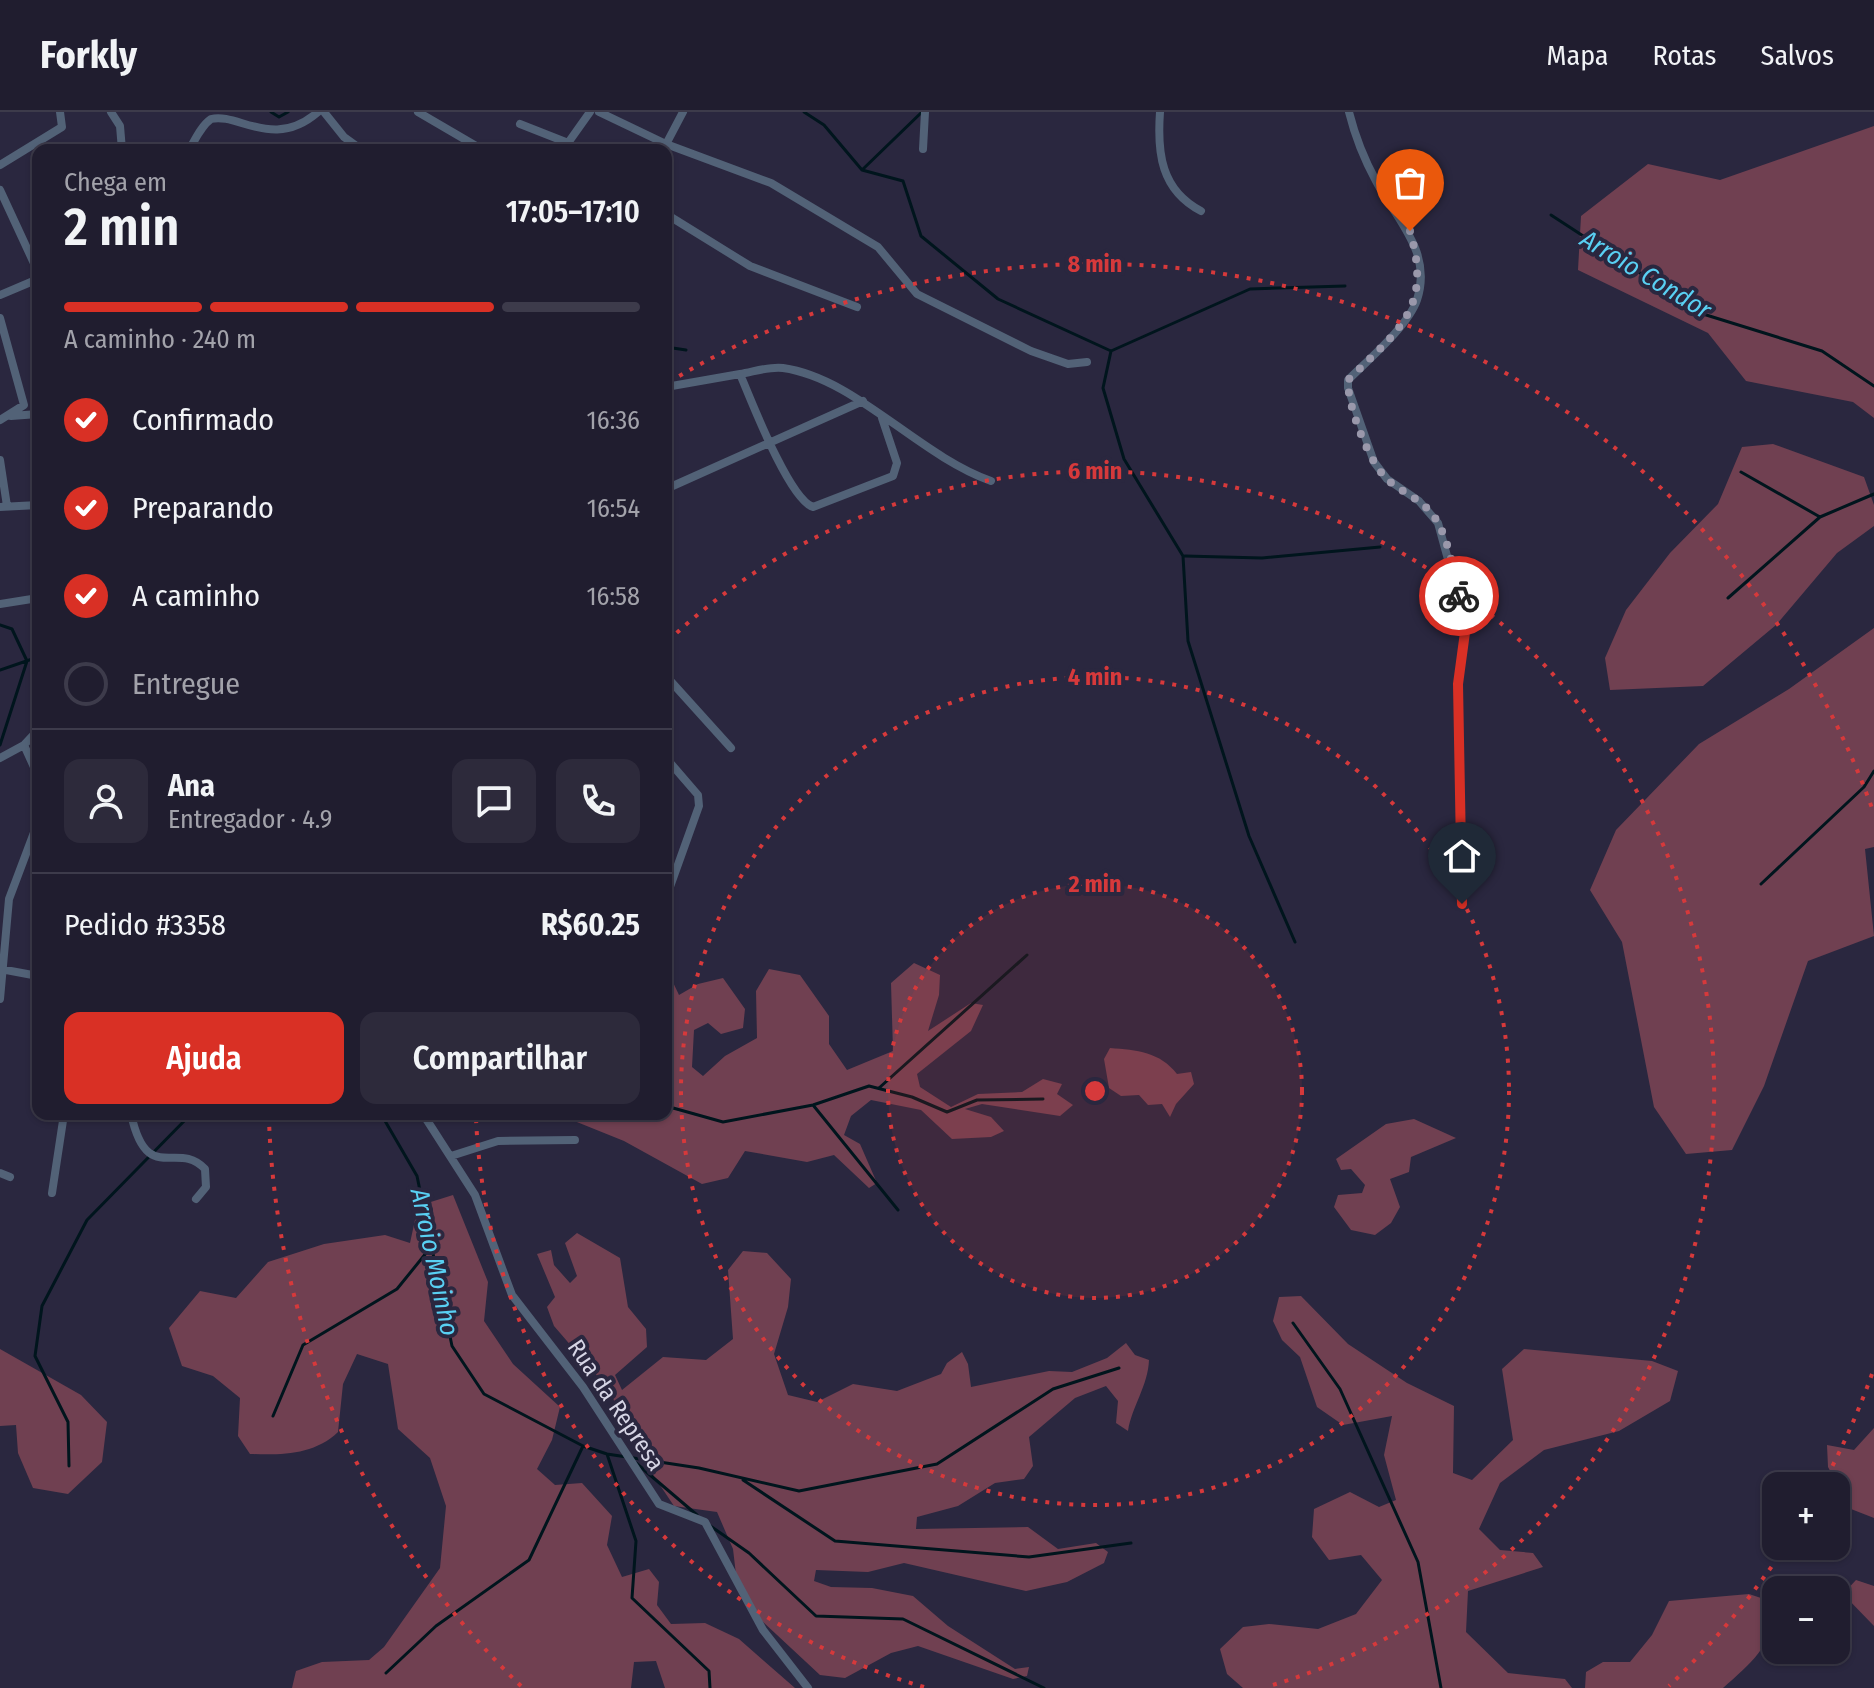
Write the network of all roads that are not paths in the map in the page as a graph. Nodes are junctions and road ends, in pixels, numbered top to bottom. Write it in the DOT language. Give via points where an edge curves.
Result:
graph roads {
  1 [pos="60,112"];
  2 [pos="111,112"];
  3 [pos="318,112"];
  4 [pos="324,112"];
  5 [pos="590,112"];
  6 [pos="599,112"];
  7 [pos="683,112"];
  8 [pos="925,112"];
  9 [pos="1160,112"];
  10 [pos="1349,112"];
  11 [pos="425,114"];
  12 [pos="520,124"];
  13 [pos="34,144"];
  14 [pos="122,144"];
  15 [pos="193,144"];
  16 [pos="354,144"];
  17 [pos="473,144"];
  18 [pos="560,144"];
  19 [pos="566,144"];
  20 [pos="658,144"];
  21 [pos="666,144"];
  22 [pos="32,145"];
  23 [pos="923,149"];
  24 [pos="672,150"];
  25 [pos="0,165"];
  26 [pos="0,190"];
  27 [pos="1201,211"];
  28 [pos="672,218"];
  29 [pos="32,259"];
  30 [pos="32,282"];
  31 [pos="0,295"];
  32 [pos="857,307"];
  33 [pos="0,318"];
  34 [pos="1087,362"];
  35 [pos="740,374"];
  36 [pos="672,386"];
  37 [pos="863,401"];
  38 [pos="32,415"];
  39 [pos="3,417"];
  40 [pos="882,418"];
  41 [pos="769,442"];
  42 [pos="0,460"];
  43 [pos="991,481"];
  44 [pos="672,486"];
  45 [pos="32,505"];
  46 [pos="3,507"];
  47 [pos="32,599"];
  48 [pos="0,604"];
  49 [pos="672,683"];
  50 [pos="32,736"];
  51 [pos="24,745"];
  52 [pos="731,748"];
  53 [pos="0,758"];
  54 [pos="32,763"];
  55 [pos="672,765"];
  56 [pos="32,838"];
  57 [pos="672,881"];
  58 [pos="1462,904"];
  59 [pos="1,969"];
  60 [pos="32,975"];
  61 [pos="0,999"];
  62 [pos="63,1120"];
  63 [pos="133,1120"];
  64 [pos="427,1120"];
  65 [pos="575,1140"];
  66 [pos="451,1156"];
  67 [pos="0,1173"];
  68 [pos="10,1177"];
  69 [pos="52,1193"];
  70 [pos="196,1199"];
  71 [pos="808,1688"];
  1 -- 13 [label="street" via="62,127"];
  2 -- 14 [label="street" via="120,126"];
  3 -- 15 [label="street" via="287,129 221,114 210,119"];
  4 -- 16 [label="street"];
  5 -- 19 [label="street"];
  6 -- 20 [label="street"];
  7 -- 21 [label="street"];
  8 -- 23 [label="street"];
  9 -- 27 [label="street" via="1159,156 1165,172 1184,202"];
  10 -- 58 [label="street" via="1377,183 1410,231 1419,277 1416,301 1384,345 1348,380 1349,400 1374,462 1438,523 1466,625 1458,684"];
  11 -- 17 [label="street"];
  12 -- 18 [label="street"];
  22 -- 25 [label="street"];
  24 -- 34 [label="street" via="771,183 878,247 917,294 1031,351 1068,364"];
  26 -- 29 [label="street"];
  28 -- 32 [label="street" via="750,266"];
  30 -- 31 [label="street"];
  33 -- 39 [label="street" via="24,405"];
  35 -- 36 [label="street"];
  35 -- 37 [label="street" via="779,367"];
  35 -- 41 [label="street"];
  37 -- 40 [label="street"];
  37 -- 41 [label="street"];
  38 -- 39 [label="street"];
  40 -- 41 [label="street" via="897,463 893,476 813,507 793,487"];
  40 -- 43 [label="street" via="953,466"];
  41 -- 44 [label="street"];
  42 -- 46 [label="street"];
  45 -- 46 [label="street"];
  47 -- 48 [label="street"];
  49 -- 52 [label="street"];
  50 -- 51 [label="street"];
  51 -- 53 [label="street"];
  51 -- 54 [label="street"];
  55 -- 57 [label="street" via="698,795 699,806"];
  56 -- 59 [label="street" via="9,899"];
  59 -- 60 [label="street"];
  59 -- 61 [label="street"];
  62 -- 69 [label="street"];
  63 -- 70 [label="street" via="149,1155 193,1161 205,1169 206,1187"];
  64 -- 66 [label="street, Rua da Represa"];
  65 -- 66 [label="street" via="498,1141"];
  66 -- 71 [label="street, Rua da Represa" via="475,1195 512,1295 583,1387 659,1504 705,1522 763,1630"];
  67 -- 68 [label="street"];
}
